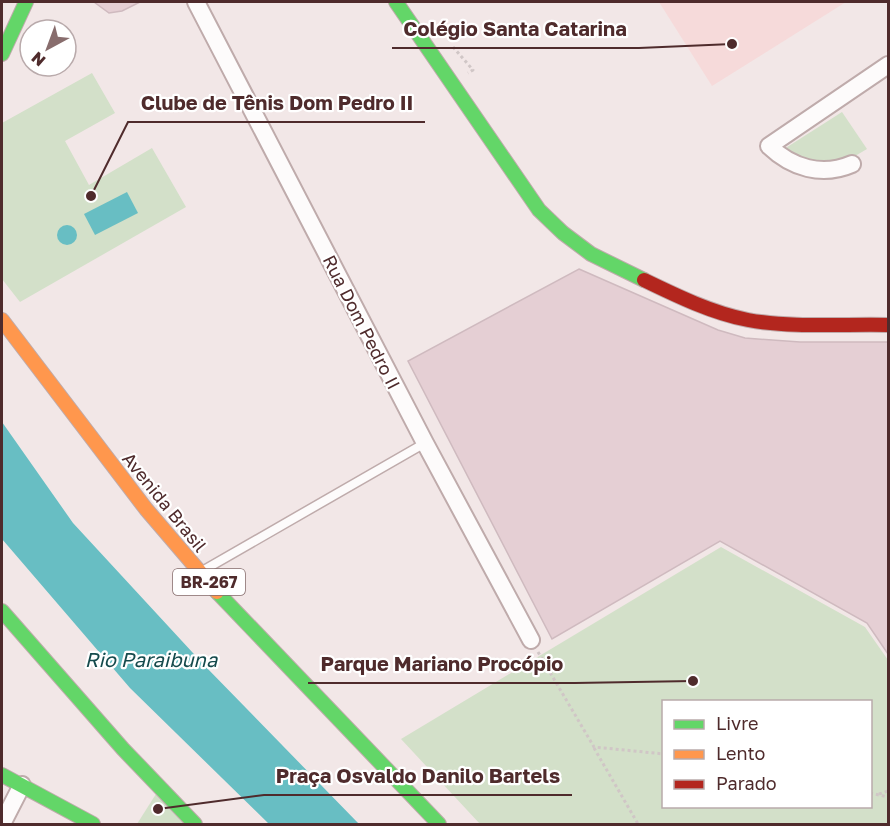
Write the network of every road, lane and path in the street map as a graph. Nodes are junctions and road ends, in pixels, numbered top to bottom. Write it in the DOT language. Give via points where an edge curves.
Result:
graph roads {
  1 [pos="27,2"];
  2 [pos="196,2"];
  3 [pos="396,2"];
  4 [pos="2,54"];
  5 [pos="888,65"];
  6 [pos="852,164"];
  7 [pos="2,320"];
  8 [pos="888,325"];
  9 [pos="425,443"];
  10 [pos="200,573"];
  11 [pos="2,611"];
  12 [pos="531,640"];
  13 [pos="594,747"];
  14 [pos="662,754"];
  15 [pos="2,775"];
  16 [pos="22,786"];
  17 [pos="888,791"];
  18 [pos="872,793"];
  19 [pos="878,794"];
  20 [pos="888,796"];
  21 [pos="2,824"];
  22 [pos="93,825"];
  23 [pos="195,825"];
  24 [pos="439,825"];
  25 [pos="638,825"];
  1 -- 4 [label="main road"];
  2 -- 9 [label="street, Rua Dom Pedro II"];
  3 -- 8 [label="main road" via="539,210 591,254 717,312 750,320"];
  5 -- 6 [label="street" via="769,146 807,169 839,170"];
  7 -- 10 [label="main road, Avenida Brasil / BR-267" via="146,509"];
  9 -- 10 [label="lane"];
  9 -- 12 [label="street, Rua Dom Pedro II"];
  10 -- 24 [label="main road, Avenida Brasil / BR-267"];
  11 -- 23 [label="main road"];
  12 -- 13 [label="path"];
  13 -- 14 [label="path"];
  13 -- 25 [label="path"];
  15 -- 16 [label="main road"];
  16 -- 21 [label="street"];
  16 -- 22 [label="main road"];
  17 -- 19 [label="path"];
  18 -- 19 [label="path"];
  19 -- 20 [label="path"];
}
